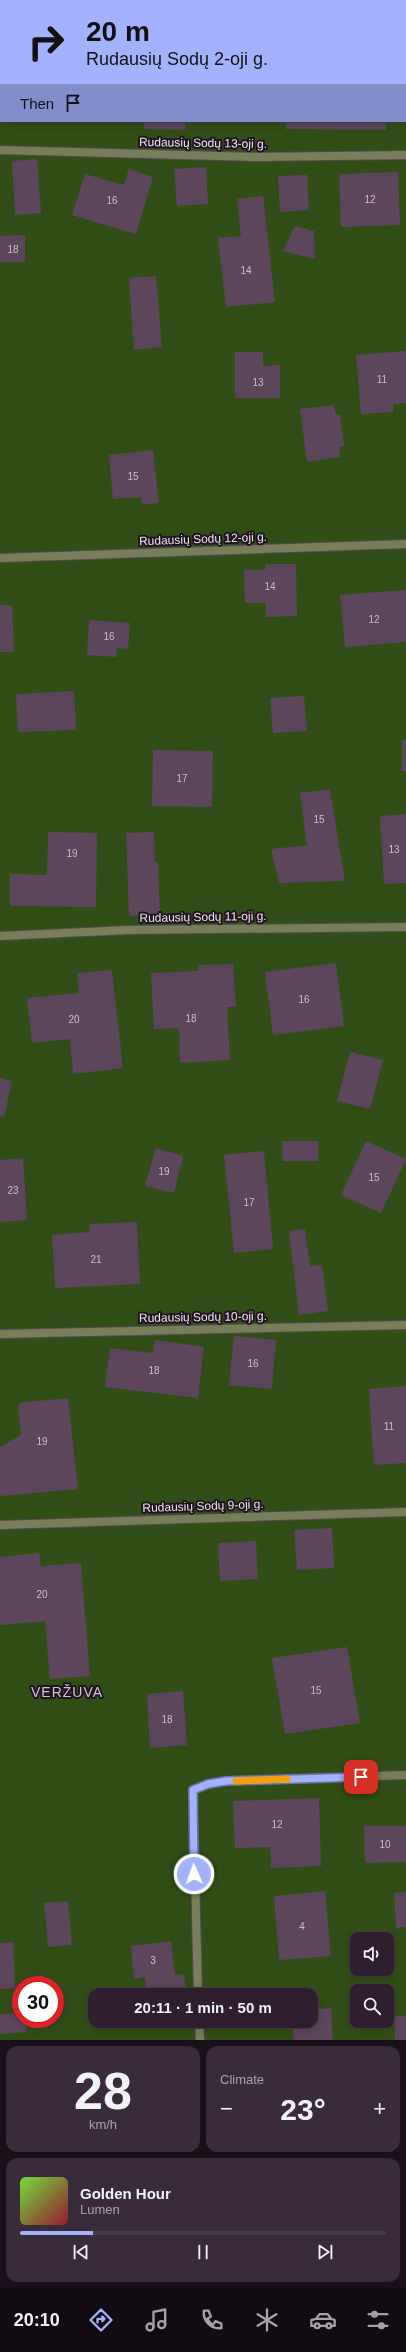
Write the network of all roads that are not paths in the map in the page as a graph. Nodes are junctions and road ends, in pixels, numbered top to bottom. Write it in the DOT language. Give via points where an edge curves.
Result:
graph roads {
  1 [pos="0,150"];
  2 [pos="406,155"];
  3 [pos="406,544"];
  4 [pos="0,558"];
  5 [pos="406,927"];
  6 [pos="0,936"];
  7 [pos="406,1325"];
  8 [pos="0,1334"];
  9 [pos="406,1512"];
  10 [pos="0,1525"];
  11 [pos="406,1775"];
  12 [pos="198,1988"];
  13 [pos="199,2028"];
  14 [pos="200,2040"];
  1 -- 2 [label="street, Rudausių Sodų 13-oji g." via="259,157"];
  3 -- 4 [label="street, Rudausių Sodų 12-oji g."];
  5 -- 6 [label="street, Rudausių Sodų 11-oji g." via="128,930"];
  7 -- 8 [label="street, Rudausių Sodų 10-oji g."];
  9 -- 10 [label="street, Rudausių Sodų 9-oji g."];
  11 -- 12 [label="street" via="226,1781 193,1790"];
  13 -- 14 [label="street"];
}
